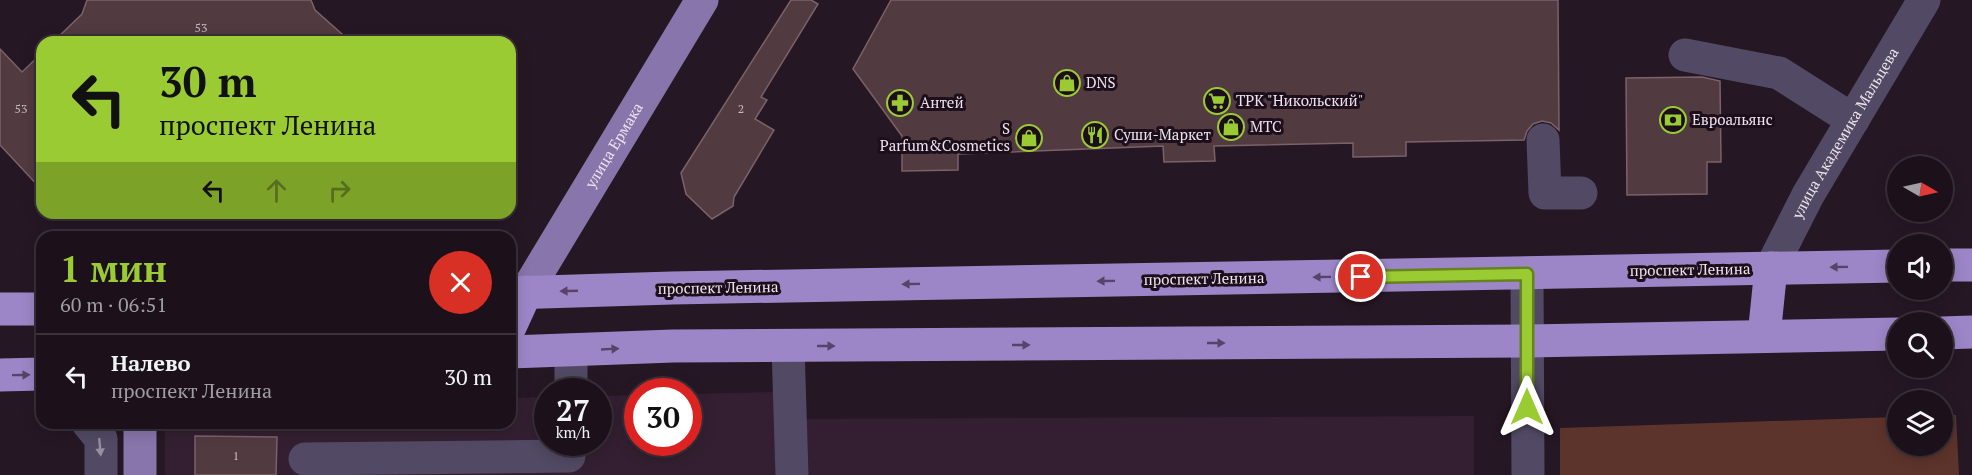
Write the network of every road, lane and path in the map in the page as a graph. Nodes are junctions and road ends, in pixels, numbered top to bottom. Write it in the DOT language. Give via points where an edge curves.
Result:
graph roads {
  1 [pos="702,0"];
  2 [pos="1924,0"];
  3 [pos="1685,55"];
  4 [pos="1853,120"];
  5 [pos="1544,140"];
  6 [pos="1581,193"];
  7 [pos="1953,265"];
  8 [pos="1972,265"];
  9 [pos="1887,266"];
  10 [pos="1771,268"];
  11 [pos="1527,274"];
  12 [pos="518,293"];
  13 [pos="0,309"];
  14 [pos="36,309"];
  15 [pos="1972,332"];
  16 [pos="1887,333"];
  17 [pos="1953,333"];
  18 [pos="1764,336"];
  19 [pos="1528,341"];
  20 [pos="788,346"];
  21 [pos="571,350"];
  22 [pos="516,352"];
  23 [pos="36,374"];
  24 [pos="0,375"];
  25 [pos="571,378"];
  26 [pos="92,429"];
  27 [pos="141,429"];
  28 [pos="569,458"];
  29 [pos="305,459"];
  30 [pos="101,475"];
  31 [pos="140,475"];
  32 [pos="792,475"];
  33 [pos="1528,475"];
  1 -- 12 [label="main road, улица Ермака"];
  2 -- 4 [label="street, улица Академика Мальцева"];
  3 -- 4 [label="street" via="1779,74"];
  4 -- 10 [label="street, улица Академика Мальцева" via="1808,195"];
  5 -- 6 [label="street" via="1545,193"];
  7 -- 8 [label="highway"];
  9 -- 10 [label="highway, проспект Ленина, one-way"];
  10 -- 11 [label="highway, проспект Ленина"];
  10 -- 18 [label="highway"];
  11 -- 12 [label="highway, проспект Ленина, one-way"];
  11 -- 19 [label="street"];
  13 -- 14 [label="highway"];
  15 -- 17 [label="highway"];
  16 -- 18 [label="highway"];
  18 -- 19 [label="highway"];
  20 -- 19 [label="highway, one-way"];
  19 -- 33 [label="street"];
  21 -- 20 [label="highway, one-way"];
  20 -- 32 [label="street"];
  21 -- 22 [label="highway"];
  21 -- 25 [label="street"];
  24 -- 23 [label="highway, one-way"];
  26 -- 30 [label="street, one-way" via="100,439"];
  27 -- 31 [label="main road"];
  28 -- 29 [label="street"];
}
